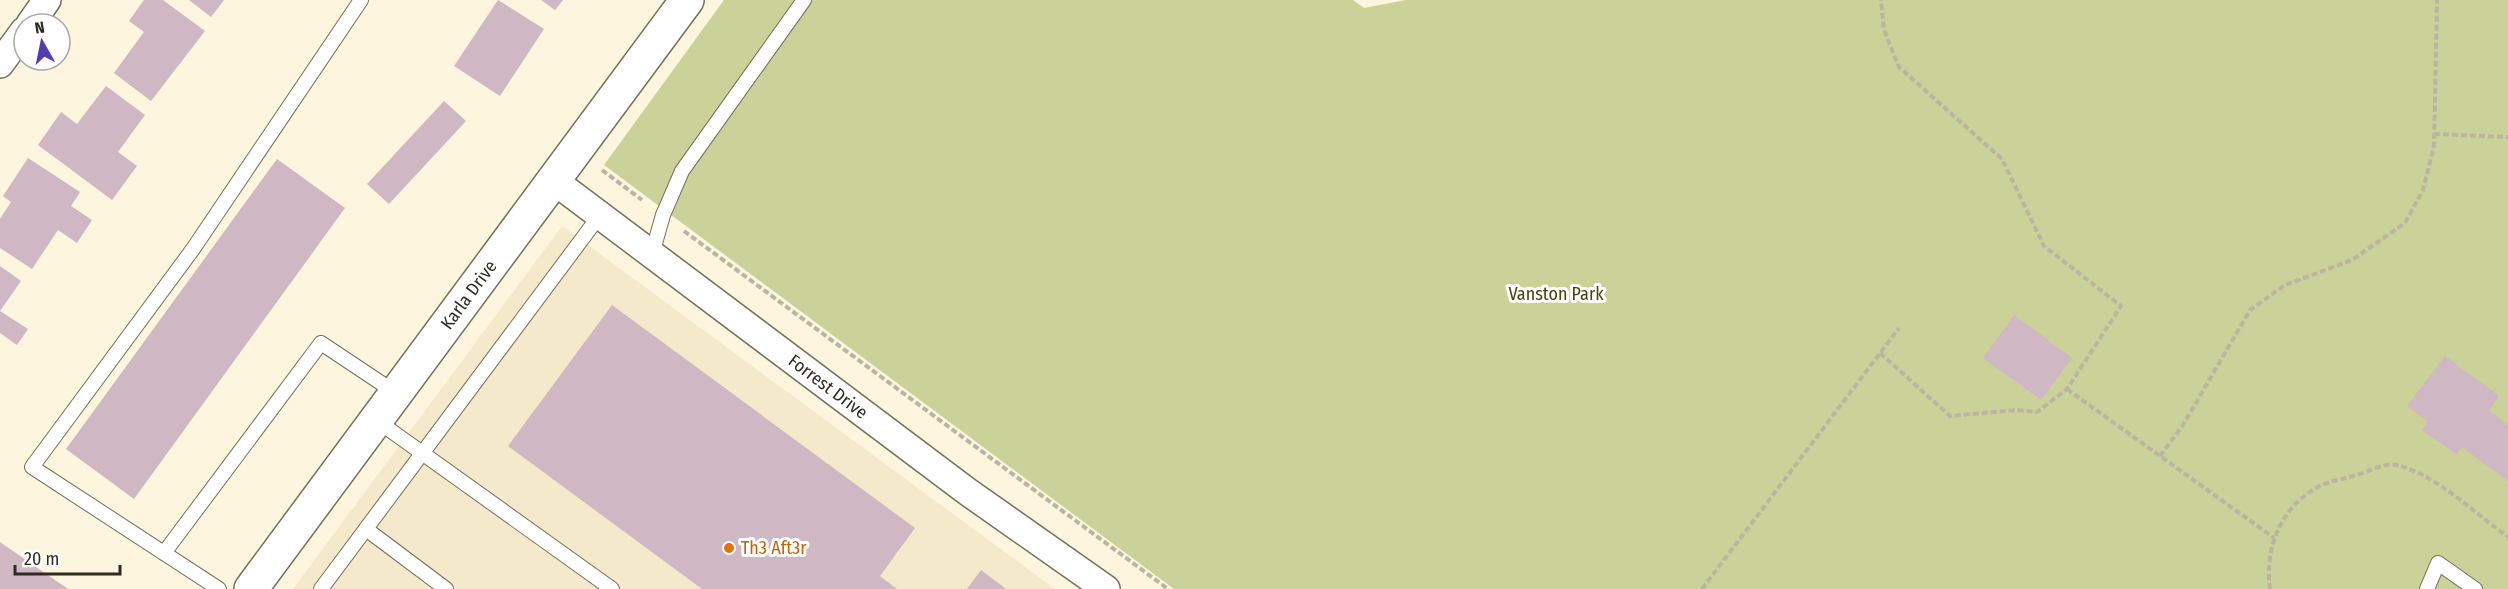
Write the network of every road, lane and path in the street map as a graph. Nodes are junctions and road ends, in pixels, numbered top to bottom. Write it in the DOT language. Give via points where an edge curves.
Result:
graph roads {
  1 [pos="360,0"];
  2 [pos="687,0"];
  3 [pos="804,0"];
  4 [pos="1881,0"];
  5 [pos="2436,0"];
  6 [pos="12,48"];
  7 [pos="0,64"];
  8 [pos="2434,134"];
  9 [pos="2508,137"];
  10 [pos="601,161"];
  11 [pos="553,180"];
  12 [pos="600,215"];
  13 [pos="663,215"];
  14 [pos="652,254"];
  15 [pos="1899,328"];
  16 [pos="1881,353"];
  17 [pos="2067,389"];
  18 [pos="396,393"];
  19 [pos="376,420"];
  20 [pos="423,452"];
  21 [pos="2160,456"];
  22 [pos="366,529"];
  23 [pos="2508,537"];
  24 [pos="2274,538"];
  25 [pos="164,553"];
  26 [pos="219,589"];
  27 [pos="251,589"];
  28 [pos="321,589"];
  29 [pos="446,589"];
  30 [pos="612,589"];
  31 [pos="1106,589"];
  32 [pos="1168,589"];
  33 [pos="1702,589"];
  34 [pos="2270,589"];
  35 [pos="2427,589"];
  36 [pos="2475,589"];
  1 -- 25 [label="lane" via="193,249 32,467"];
  2 -- 11 [label="street, Karla Drive"];
  3 -- 13 [label="lane" via="682,171"];
  4 -- 17 [label="path" via="1884,30 1899,67 2002,159 2044,246 2121,306"];
  5 -- 8 [label="path"];
  6 -- 7 [label="street"];
  8 -- 9 [label="path"];
  8 -- 21 [label="path" via="2423,190 2405,223 2352,260 2285,285 2250,310 2183,425"];
  10 -- 13 [label="path" via="602,170"];
  11 -- 12 [label="street, Forrest Drive"];
  11 -- 18 [label="street, Karla Drive"];
  12 -- 14 [label="street, Forrest Drive"];
  12 -- 20 [label="lane"];
  13 -- 14 [label="lane"];
  13 -- 32 [label="path"];
  14 -- 31 [label="street, Forrest Drive" via="968,492"];
  15 -- 16 [label="path"];
  16 -- 17 [label="path" via="1950,416 2037,412"];
  16 -- 33 [label="path"];
  17 -- 21 [label="path"];
  18 -- 19 [label="street, Karla Drive"];
  18 -- 25 [label="lane" via="321,343"];
  19 -- 20 [label="lane"];
  19 -- 27 [label="street, Karla Drive"];
  20 -- 22 [label="lane"];
  20 -- 30 [label="lane"];
  21 -- 24 [label="path"];
  22 -- 28 [label="lane"];
  22 -- 29 [label="lane"];
  23 -- 24 [label="path" via="2431,479 2399,465 2384,465 2320,486 2292,507"];
  24 -- 34 [label="path"];
  25 -- 26 [label="lane"];
  35 -- 36 [label="lane" via="2438,563"];
}
